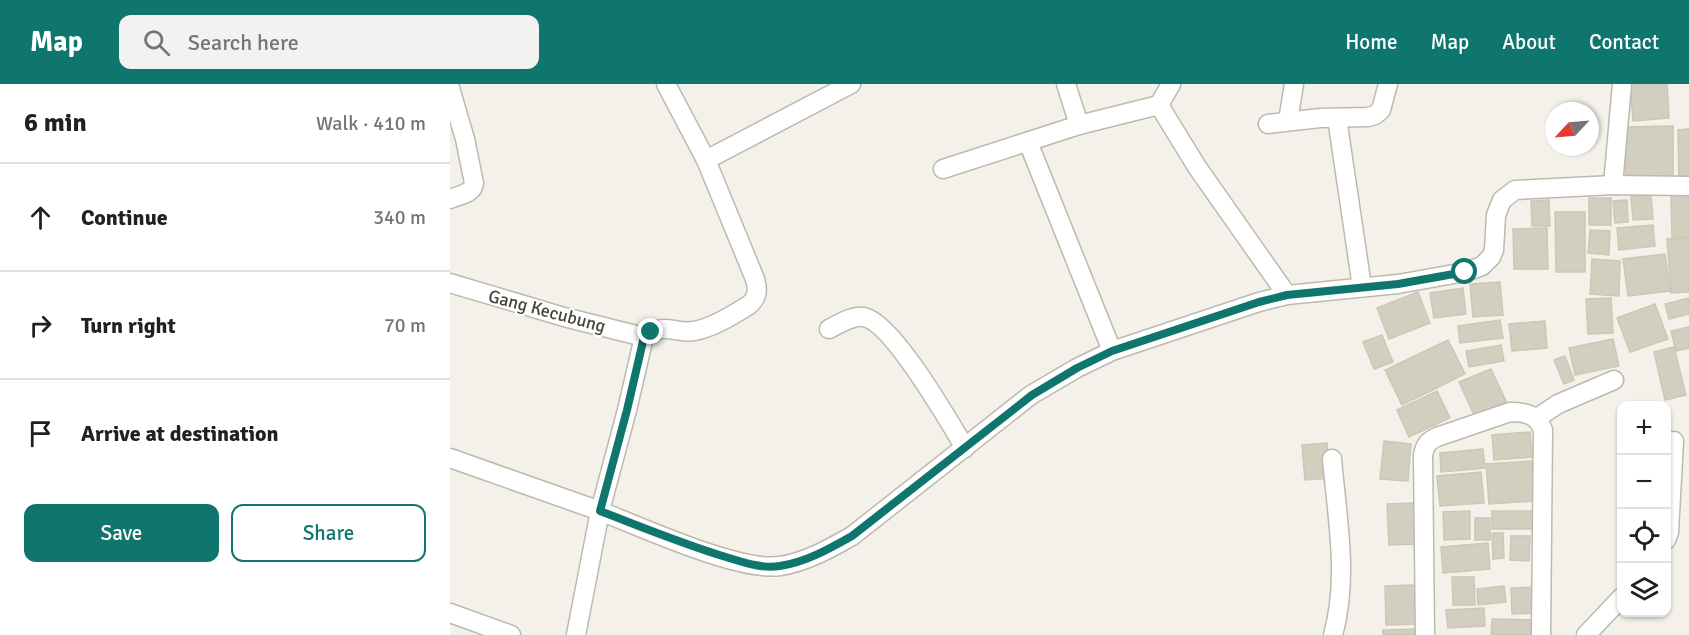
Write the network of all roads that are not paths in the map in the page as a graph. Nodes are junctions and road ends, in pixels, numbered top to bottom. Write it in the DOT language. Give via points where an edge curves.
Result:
graph roads {
  1 [pos="666,84"];
  2 [pos="851,84"];
  3 [pos="1066,84"];
  4 [pos="1171,84"];
  5 [pos="1294,84"];
  6 [pos="1388,84"];
  7 [pos="1622,84"];
  8 [pos="450,88"];
  9 [pos="1159,105"];
  10 [pos="1337,118"];
  11 [pos="1288,121"];
  12 [pos="1268,124"];
  13 [pos="1078,125"];
  14 [pos="1028,142"];
  15 [pos="706,160"];
  16 [pos="943,169"];
  17 [pos="1613,185"];
  18 [pos="1689,186"];
  19 [pos="450,199"];
  20 [pos="450,283"];
  21 [pos="1362,287"];
  22 [pos="1287,295"];
  23 [pos="829,329"];
  24 [pos="644,337"];
  25 [pos="1112,351"];
  26 [pos="1614,380"];
  27 [pos="1537,418"];
  28 [pos="1674,441"];
  29 [pos="965,448"];
  30 [pos="450,458"];
  31 [pos="1332,459"];
  32 [pos="1670,509"];
  33 [pos="600,511"];
  34 [pos="1617,602"];
  35 [pos="450,613"];
  36 [pos="512,635"];
  37 [pos="576,635"];
  38 [pos="1333,635"];
  39 [pos="1425,635"];
  40 [pos="1541,635"];
  41 [pos="1586,635"];
  1 -- 15 [label="street"];
  2 -- 15 [label="street"];
  3 -- 13 [label="street"];
  4 -- 9 [label="street"];
  5 -- 11 [label="street"];
  6 -- 10 [label="street" via="1376,115"];
  7 -- 17 [label="street"];
  8 -- 19 [label="street" via="474,183 470,191"];
  9 -- 13 [label="street"];
  9 -- 22 [label="street" via="1197,167"];
  10 -- 11 [label="street"];
  10 -- 21 [label="street"];
  11 -- 12 [label="street"];
  13 -- 14 [label="street"];
  14 -- 16 [label="street"];
  14 -- 25 [label="street"];
  15 -- 24 [label="street" via="755,279 757,296 741,310 699,329 667,328"];
  17 -- 18 [label="street"];
  17 -- 21 [label="street" via="1515,190 1502,200 1496,215 1494,250 1482,266 1398,284"];
  20 -- 24 [label="street, Gang Kecubung"];
  21 -- 22 [label="street"];
  22 -- 25 [label="street"];
  23 -- 29 [label="street" via="856,317 877,325 901,349"];
  24 -- 33 [label="street"];
  25 -- 29 [label="street" via="1032,395"];
  26 -- 27 [label="street" via="1558,404"];
  27 -- 39 [label="street" via="1510,412 1437,437 1425,447"];
  27 -- 40 [label="street" via="1543,430"];
  28 -- 32 [label="street"];
  29 -- 33 [label="street" via="852,536 826,551 779,566 762,566 695,548"];
  30 -- 33 [label="street"];
  31 -- 38 [label="street" via="1342,576"];
  33 -- 37 [label="street"];
  34 -- 41 [label="street"];
  35 -- 36 [label="street"];
}
